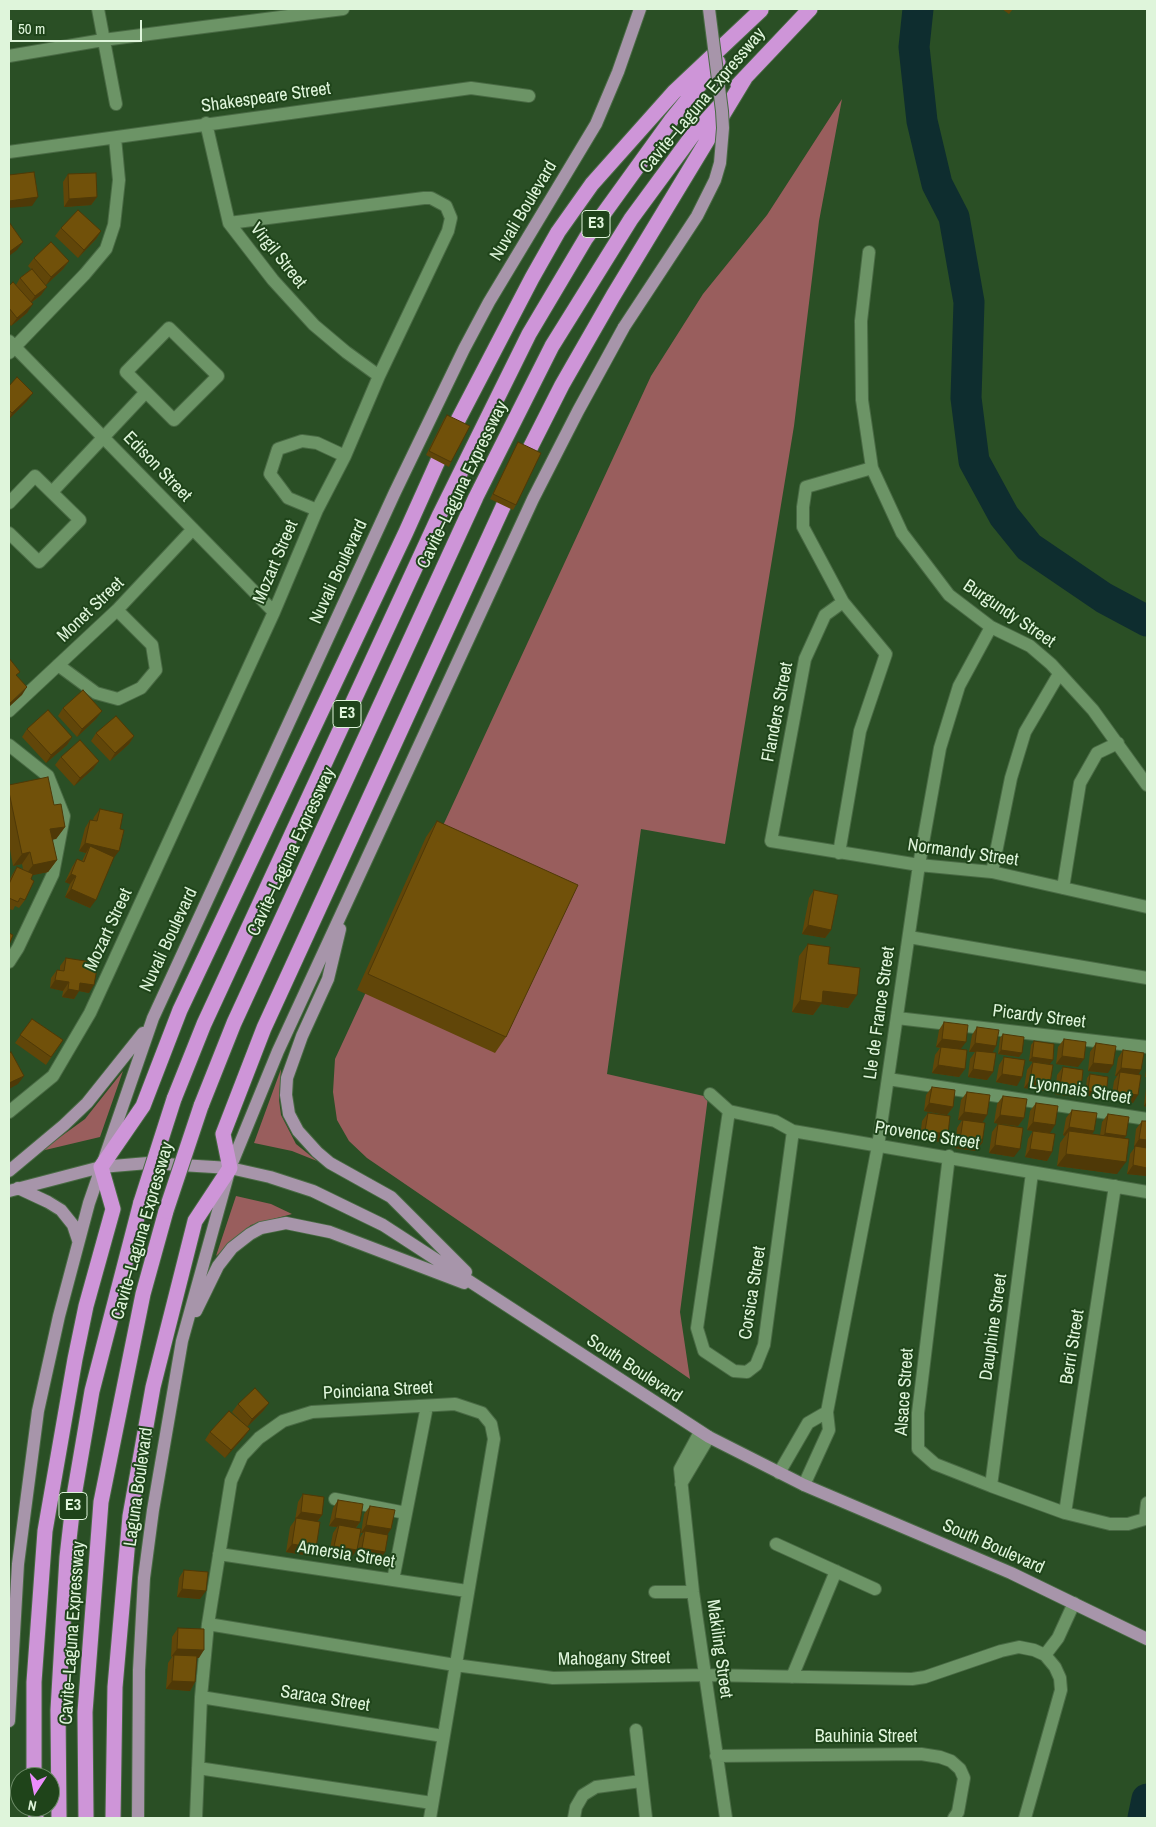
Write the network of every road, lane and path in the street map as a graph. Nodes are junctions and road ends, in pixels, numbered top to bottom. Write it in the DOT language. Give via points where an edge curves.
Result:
graph roads {
  1 [pos="98,9"];
  2 [pos="343,9"];
  3 [pos="640,9"];
  4 [pos="709,9"];
  5 [pos="762,9"];
  6 [pos="810,9"];
  7 [pos="102,40"];
  8 [pos="9,56"];
  9 [pos="744,78"];
  10 [pos="528,96"];
  11 [pos="116,104"];
  12 [pos="206,123"];
  13 [pos="115,138"];
  14 [pos="9,152"];
  15 [pos="229,223"];
  16 [pos="869,252"];
  17 [pos="11,347"];
  18 [pos="379,376"];
  19 [pos="146,392"];
  20 [pos="104,437"];
  21 [pos="344,456"];
  22 [pos="872,468"];
  23 [pos="52,492"];
  24 [pos="9,503"];
  25 [pos="317,510"];
  26 [pos="193,529"];
  27 [pos="9,533"];
  28 [pos="843,602"];
  29 [pos="117,610"];
  30 [pos="274,612"];
  31 [pos="991,627"];
  32 [pos="58,665"];
  33 [pos="1059,674"];
  34 [pos="9,712"];
  35 [pos="1118,743"];
  36 [pos="9,745"];
  37 [pos="1147,785"];
  38 [pos="771,841"];
  39 [pos="839,853"];
  40 [pos="919,864"];
  41 [pos="992,872"];
  42 [pos="1063,888"];
  43 [pos="346,901"];
  44 [pos="1147,907"];
  45 [pos="909,937"];
  46 [pos="9,962"];
  47 [pos="1147,978"];
  48 [pos="153,1018"];
  49 [pos="897,1018"];
  50 [pos="1147,1047"];
  51 [pos="888,1079"];
  52 [pos="710,1094"];
  53 [pos="729,1111"];
  54 [pos="9,1112"];
  55 [pos="1147,1119"];
  56 [pos="793,1131"];
  57 [pos="878,1146"];
  58 [pos="949,1156"];
  59 [pos="100,1166"];
  60 [pos="230,1168"];
  61 [pos="9,1171"];
  62 [pos="1032,1173"];
  63 [pos="1115,1186"];
  64 [pos="13,1190"];
  65 [pos="1147,1192"];
  66 [pos="78,1240"];
  67 [pos="483,1290"];
  68 [pos="182,1341"];
  69 [pos="427,1406"];
  70 [pos="827,1412"];
  71 [pos="704,1435"];
  72 [pos="779,1473"];
  73 [pos="804,1485"];
  74 [pos="991,1486"];
  75 [pos="335,1499"];
  76 [pos="1147,1503"];
  77 [pos="406,1513"];
  78 [pos="1065,1513"];
  79 [pos="776,1544"];
  80 [pos="219,1554"];
  81 [pos="836,1572"];
  82 [pos="393,1580"];
  83 [pos="875,1589"];
  84 [pos="467,1591"];
  85 [pos="655,1592"];
  86 [pos="693,1592"];
  87 [pos="1074,1603"];
  88 [pos="208,1624"];
  89 [pos="1147,1639"];
  90 [pos="1045,1655"];
  91 [pos="456,1665"];
  92 [pos="705,1675"];
  93 [pos="792,1677"];
  94 [pos="201,1697"];
  95 [pos="9,1721"];
  96 [pos="636,1730"];
  97 [pos="443,1736"];
  98 [pos="716,1756"];
  99 [pos="34,1767"];
  100 [pos="198,1768"];
  101 [pos="640,1781"];
  102 [pos="432,1803"];
  103 [pos="59,1818"];
  104 [pos="86,1818"];
  105 [pos="113,1818"];
  106 [pos="138,1818"];
  107 [pos="196,1818"];
  108 [pos="430,1818"];
  109 [pos="574,1818"];
  110 [pos="646,1818"];
  111 [pos="726,1818"];
  112 [pos="954,1818"];
  113 [pos="1025,1818"];
  1 -- 7 [label="street"];
  2 -- 7 [label="street"];
  3 -- 48 [label="main road, Nuvali Boulevard" via="596,124 489,302 390,501"];
  4 -- 43 [label="main road, bridge" via="723,137 720,162 711,188 697,216 624,327 578,411"];
  5 -- 59 [label="highway" via="674,92 592,184 558,232 445,445 180,1010 143,1106"];
  5 -- 103 [label="highway, Cavite–Laguna Expressway / E3, bridge" via="648,151 586,238 529,334 440,514 204,1024 174,1098 141,1202 92,1391 74,1496 58,1710"];
  6 -- 9 [label="highway, Cavite–Laguna Expressway / E3"];
  7 -- 8 [label="street"];
  7 -- 11 [label="street"];
  9 -- 60 [label="highway" via="562,385 524,461 264,1028 222,1134"];
  9 -- 104 [label="highway, Cavite–Laguna Expressway / E3, bridge" via="692,136 656,183 602,262 552,346 476,497 234,1023 201,1106 143,1294 101,1502 85,1712"];
  10 -- 12 [label="street, Shakespeare Street" via="471,88"];
  12 -- 13 [label="street, Shakespeare Street"];
  12 -- 15 [label="street, Virgil Street"];
  13 -- 14 [label="street, Shakespeare Street"];
  13 -- 17 [label="street" via="119,180 114,225 106,249"];
  15 -- 18 [label="street, Virgil Street" via="273,280 314,325"];
  15 -- 18 [label="street, Mozart Street" via="424,198 446,206 451,218 448,231"];
  16 -- 22 [label="street, Burgundy Street" via="861,321 862,400"];
  17 -- 20 [label="street, Edison Street"];
  18 -- 21 [label="street, Mozart Street"];
  19 -- 19 [label="street" via="174,420 218,376 169,328 126,372"];
  19 -- 20 [label="street"];
  20 -- 23 [label="street"];
  20 -- 26 [label="street, Edison Street"];
  21 -- 25 [label="street, Mozart Street"];
  21 -- 25 [label="street" via="317,443 302,440 278,449 270,474 288,498"];
  22 -- 28 [label="street" via="806,487 804,527"];
  22 -- 31 [label="street, Burgundy Street" via="908,541 949,595"];
  23 -- 24 [label="street" via="35,476"];
  23 -- 27 [label="street" via="80,520 39,562"];
  25 -- 30 [label="street, Mozart Street"];
  26 -- 29 [label="street, Monet Street"];
  26 -- 30 [label="street, Edison Street"];
  28 -- 38 [label="street, Flanders Street" via="826,615 805,659"];
  28 -- 39 [label="street" via="886,654 860,731"];
  29 -- 32 [label="street, Monet Street"];
  29 -- 32 [label="street" via="152,645 156,670 141,688 118,699 96,693"];
  30 -- 54 [label="street, Mozart Street" via="90,1013 53,1076"];
  31 -- 33 [label="street, Burgundy Street" via="1030,646"];
  31 -- 40 [label="street, Lle de France Street" via="959,686 940,748"];
  32 -- 34 [label="street, Monet Street"];
  33 -- 35 [label="street, Burgundy Street"];
  33 -- 41 [label="street" via="1025,732 1011,778"];
  35 -- 37 [label="street, Burgundy Street"];
  35 -- 42 [label="street" via="1097,753 1080,783"];
  36 -- 46 [label="street" via="48,776 64,816 53,874"];
  38 -- 39 [label="street, Normandy Street"];
  39 -- 40 [label="street, Normandy Street"];
  40 -- 41 [label="street, Normandy Street"];
  40 -- 45 [label="street, Lle de France Street"];
  41 -- 42 [label="street, Normandy Street"];
  42 -- 44 [label="street, Normandy Street"];
  43 -- 60 [label="main road" via="278,1051"];
  43 -- 67 [label="main road" via="328,979 302,1036 288,1078 286,1096 290,1114 298,1131 316,1152 391,1197"];
  45 -- 47 [label="street"];
  45 -- 49 [label="street, Lle de France Street"];
  48 -- 59 [label="main road, Nuvali Boulevard"];
  48 -- 61 [label="main road" via="87,1102"];
  49 -- 50 [label="street, Picardy Street"];
  49 -- 51 [label="street, Lle de France Street"];
  51 -- 55 [label="street, Lyonnais Street"];
  51 -- 57 [label="street, Lle de France Street"];
  52 -- 53 [label="street, Provence Street"];
  53 -- 56 [label="street, Provence Street" via="775,1121"];
  53 -- 56 [label="street, Corsica Street" via="697,1328 704,1351 734,1371 747,1372 756,1365 764,1345"];
  56 -- 57 [label="street, Provence Street"];
  57 -- 58 [label="street, Provence Street"];
  57 -- 70 [label="street, Lle de France Street"];
  58 -- 62 [label="street, Provence Street"];
  58 -- 74 [label="street, Alsace Street" via="918,1413 918,1449 936,1464"];
  59 -- 60 [label="main road, South Boulevard" via="168,1163"];
  59 -- 64 [label="main road, South Boulevard"];
  59 -- 66 [label="main road"];
  59 -- 99 [label="highway" via="113,1209 86,1306 59,1438 45,1531 34,1682"];
  60 -- 67 [label="main road, South Boulevard" via="286,1181 355,1210"];
  60 -- 68 [label="main road, Laguna Boulevard"];
  60 -- 105 [label="highway" via="195,1222 165,1334 141,1448 130,1516 119,1630"];
  62 -- 63 [label="street, Provence Street"];
  62 -- 74 [label="street, Dauphine Street"];
  63 -- 65 [label="street, Provence Street"];
  63 -- 78 [label="street, Berri Street"];
  64 -- 66 [label="main road" via="61,1210 73,1225"];
  66 -- 95 [label="main road" via="48,1365 30,1465 13,1615"];
  67 -- 68 [label="main road" via="314,1227 286,1223 272,1225 250,1234 224,1257"];
  67 -- 71 [label="main road, South Boulevard"];
  68 -- 106 [label="main road, Laguna Boulevard" via="158,1470 144,1578 137,1721"];
  69 -- 77 [label="street"];
  69 -- 80 [label="street, Poinciana Street" via="312,1412 283,1421 258,1438 242,1456 231,1481"];
  69 -- 84 [label="street, Poinciana Street" via="455,1404 482,1413 491,1424 494,1439"];
  70 -- 72 [label="street" via="808,1423"];
  70 -- 73 [label="street, Lle de France Street" via="828,1430"];
  71 -- 72 [label="main road, South Boulevard"];
  71 -- 86 [label="street, Makiling Street" via="681,1484"];
  72 -- 73 [label="main road, South Boulevard"];
  73 -- 87 [label="main road, South Boulevard"];
  74 -- 78 [label="street, Alsace Street"];
  75 -- 77 [label="street"];
  76 -- 78 [label="street, Alsace Street" via="1145,1519 1128,1524 1110,1524"];
  77 -- 82 [label="street"];
  79 -- 81 [label="street"];
  80 -- 82 [label="street, Amersia Street"];
  80 -- 88 [label="street, Poinciana Street"];
  81 -- 83 [label="street"];
  81 -- 93 [label="street"];
  82 -- 84 [label="street, Amersia Street"];
  84 -- 91 [label="street, Poinciana Street"];
  85 -- 86 [label="street"];
  86 -- 92 [label="street, Makiling Street"];
  87 -- 89 [label="main road, South Boulevard"];
  87 -- 90 [label="street" via="1058,1638"];
  88 -- 91 [label="street, Mahogany Street"];
  88 -- 94 [label="street, Poinciana Street"];
  90 -- 93 [label="street, Mahogany Street" via="1019,1647 912,1679"];
  90 -- 113 [label="street" via="1060,1678 1060,1690"];
  91 -- 92 [label="street, Mahogany Street" via="553,1678"];
  91 -- 97 [label="street, Poinciana Street"];
  92 -- 93 [label="street, Mahogany Street"];
  92 -- 98 [label="street, Makiling Street"];
  94 -- 97 [label="street, Saraca Street"];
  94 -- 100 [label="street, Poinciana Street"];
  96 -- 101 [label="street"];
  97 -- 102 [label="street, Poinciana Street"];
  98 -- 111 [label="street, Makiling Street"];
  98 -- 112 [label="street, Bauhinia Street" via="921,1754 940,1757 951,1761 964,1778"];
  100 -- 102 [label="street"];
  100 -- 107 [label="street, Poinciana Street"];
  101 -- 109 [label="street" via="596,1787 583,1795"];
  101 -- 110 [label="street"];
  102 -- 108 [label="street, Poinciana Street"];
}
